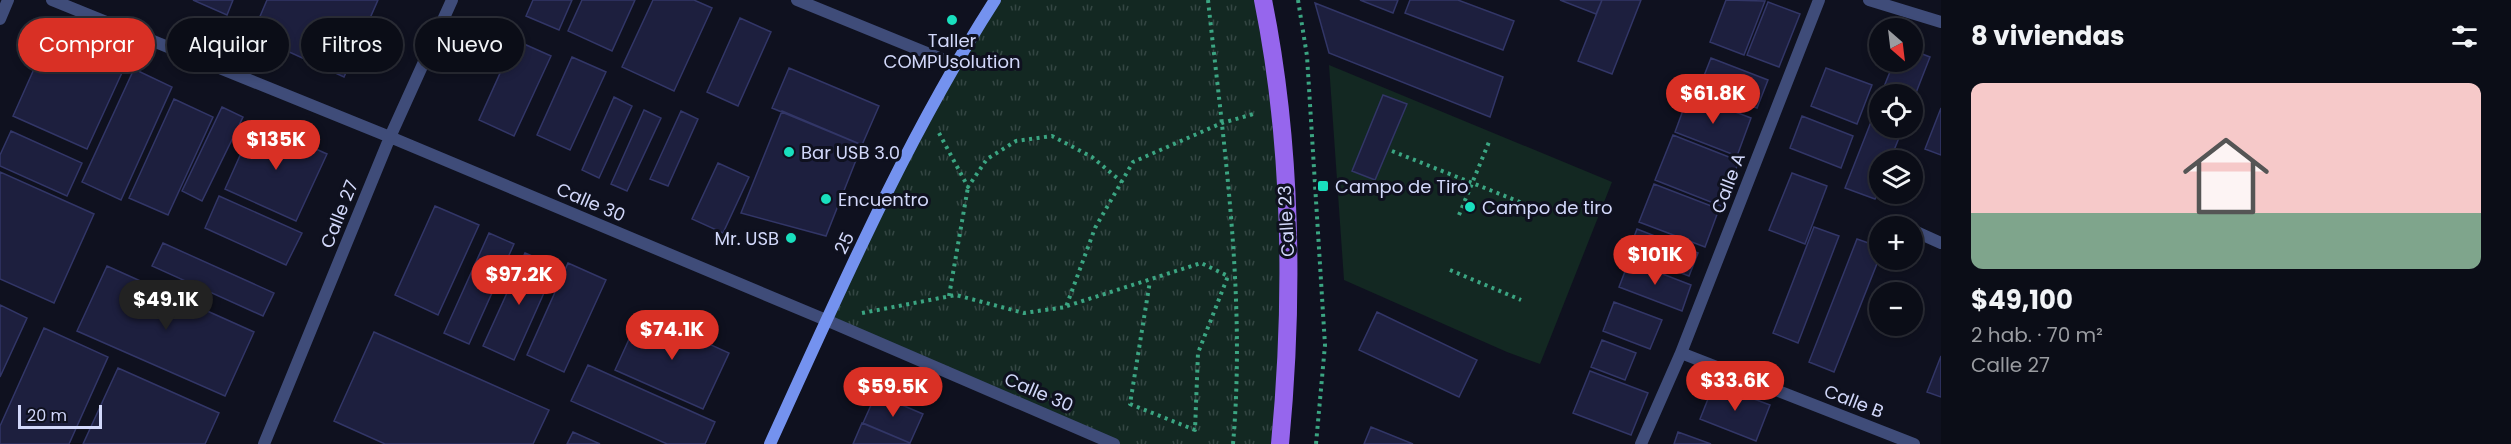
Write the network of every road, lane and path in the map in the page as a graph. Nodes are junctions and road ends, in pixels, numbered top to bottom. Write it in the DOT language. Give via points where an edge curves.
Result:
graph roads {
  1 [pos="8,0"];
  2 [pos="52,0"];
  3 [pos="452,0"];
  4 [pos="797,0"];
  5 [pos="995,0"];
  6 [pos="1208,0"];
  7 [pos="1263,0"];
  8 [pos="1298,0"];
  9 [pos="1820,0"];
  10 [pos="1869,0"];
  11 [pos="0,18"];
  12 [pos="1941,22"];
  13 [pos="954,64"];
  14 [pos="1278,107"];
  15 [pos="928,112"];
  16 [pos="1222,123"];
  17 [pos="390,137"];
  18 [pos="1489,142"];
  19 [pos="1392,151"];
  20 [pos="1122,182"];
  21 [pos="1472,183"];
  22 [pos="968,187"];
  23 [pos="1545,212"];
  24 [pos="1459,215"];
  25 [pos="1923,235"];
  26 [pos="1941,243"];
  27 [pos="1450,270"];
  28 [pos="1150,281"];
  29 [pos="949,297"];
  30 [pos="1521,300"];
  31 [pos="1066,307"];
  32 [pos="826,320"];
  33 [pos="1681,353"];
  34 [pos="264,444"];
  35 [pos="770,444"];
  36 [pos="1114,444"];
  37 [pos="1233,444"];
  38 [pos="1280,444"];
  39 [pos="1316,444"];
  40 [pos="1641,444"];
  41 [pos="1914,444"];
  1 -- 11 [label="street"];
  2 -- 17 [label="street, Calle 30"];
  3 -- 17 [label="street, Calle 27"];
  4 -- 13 [label="street"];
  5 -- 13 [label="main road, 25"];
  6 -- 16 [label="path"];
  7 -- 14 [label="main road, Calle 23"];
  8 -- 39 [label="path" via="1307,56 1324,345"];
  9 -- 33 [label="street, Calle A"];
  10 -- 12 [label="street"];
  13 -- 15 [label="main road, 25"];
  14 -- 16 [label="path"];
  14 -- 38 [label="main road, Calle 23" via="1289,264"];
  15 -- 22 [label="path"];
  15 -- 32 [label="main road, 25"];
  16 -- 20 [label="path" via="1133,162"];
  16 -- 37 [label="path" via="1238,297"];
  17 -- 32 [label="street, Calle 30"];
  17 -- 34 [label="street, Calle 27"];
  18 -- 21 [label="path"];
  19 -- 21 [label="path"];
  20 -- 22 [label="path" via="1092,156 1052,136 1016,141 987,159"];
  20 -- 31 [label="path" via="1095,228"];
  21 -- 23 [label="path"];
  21 -- 24 [label="path"];
  22 -- 29 [label="path"];
  25 -- 26 [label="street"];
  27 -- 30 [label="path"];
  28 -- 28 [label="path" via="1201,263 1228,276 1198,353 1195,430 1130,404"];
  28 -- 31 [label="path"];
  29 -- 31 [label="path" via="956,295 1024,314"];
  29 -- 32 [label="path"];
  32 -- 35 [label="main road, 25"];
  32 -- 36 [label="street, Calle 30"];
  33 -- 40 [label="street, Calle A"];
  33 -- 41 [label="street, Calle B"];
}
